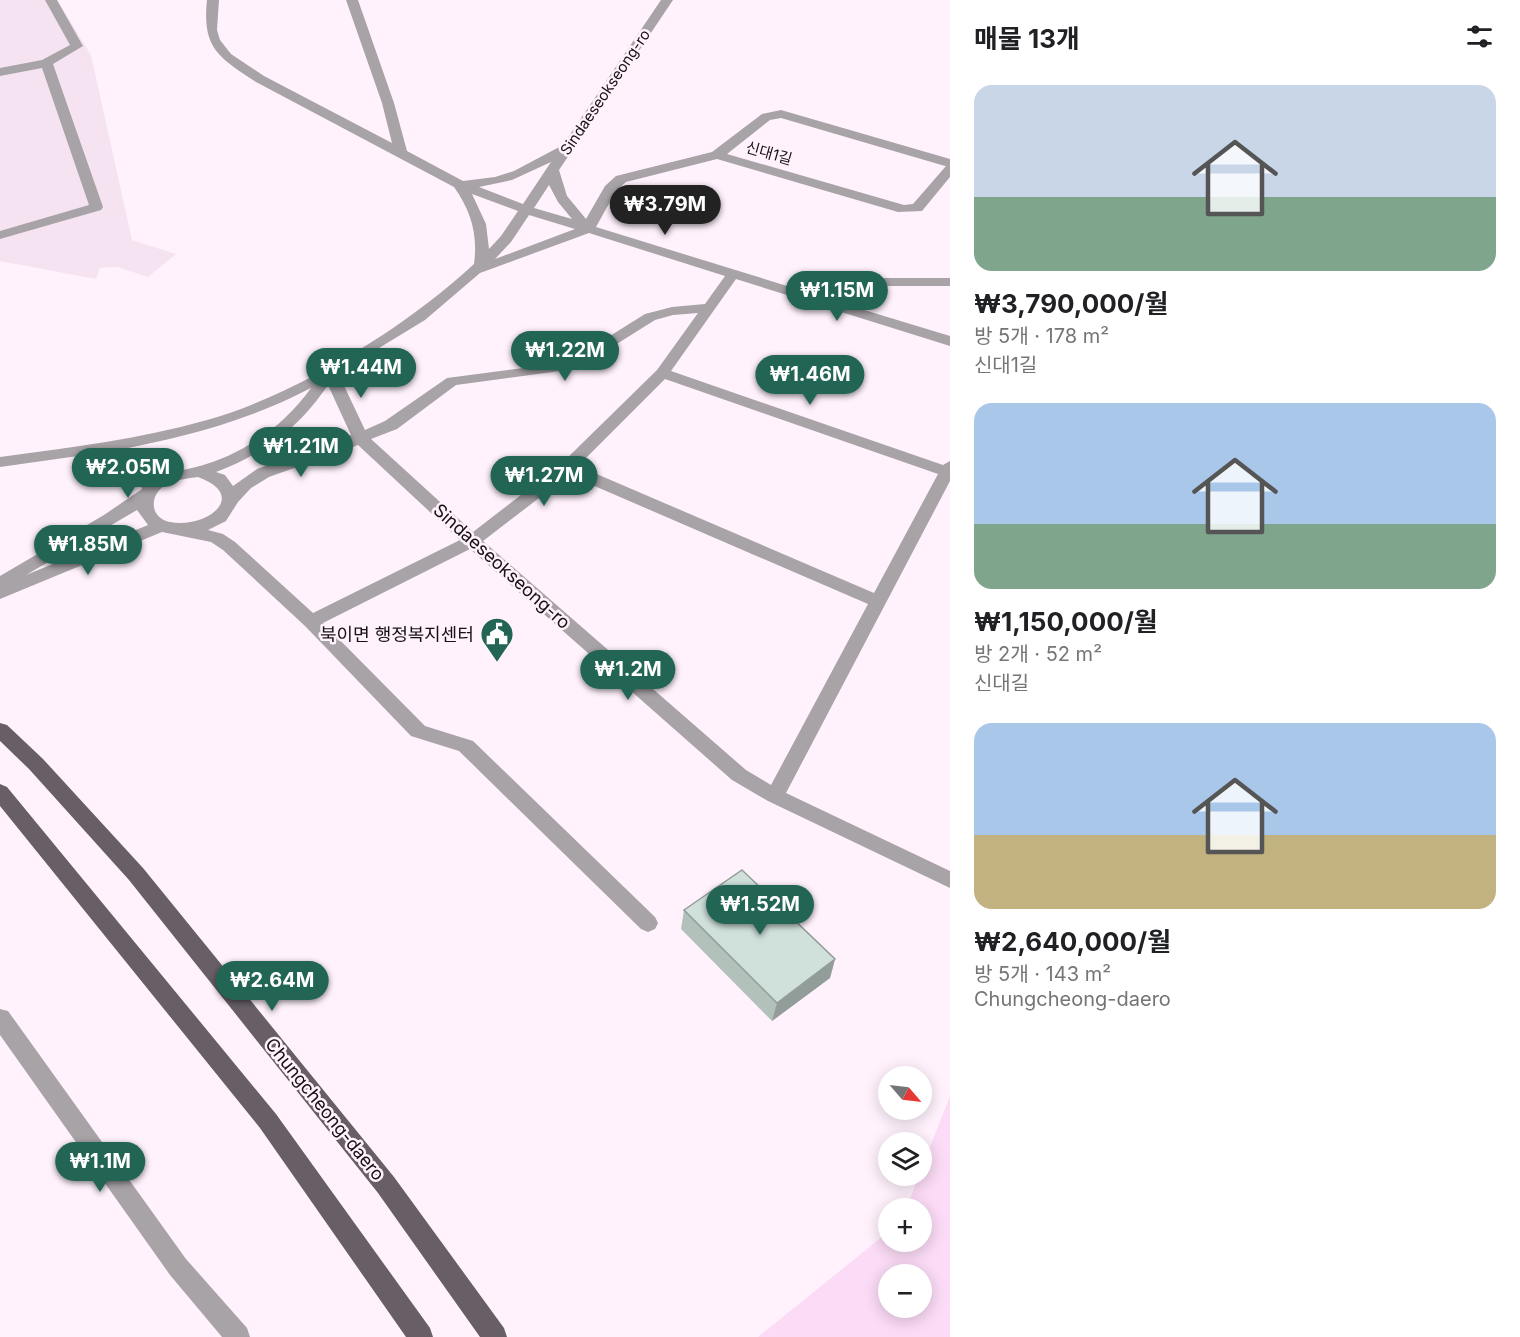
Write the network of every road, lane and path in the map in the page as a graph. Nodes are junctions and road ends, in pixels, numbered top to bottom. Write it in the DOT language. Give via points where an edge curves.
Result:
graph roads {
  1 [pos="51,0"];
  2 [pos="213,0"];
  3 [pos="352,0"];
  4 [pos="667,0"];
  5 [pos="46,63"];
  6 [pos="0,72"];
  7 [pos="569,146"];
  8 [pos="401,154"];
  9 [pos="717,155"];
  10 [pos="950,163"];
  11 [pos="950,169"];
  12 [pos="553,171"];
  13 [pos="459,184"];
  14 [pos="527,210"];
  15 [pos="588,229"];
  16 [pos="0,235"];
  17 [pos="480,269"];
  18 [pos="733,274"];
  19 [pos="950,282"];
  20 [pos="814,298"];
  21 [pos="709,308"];
  22 [pos="950,341"];
  23 [pos="330,372"];
  24 [pos="662,373"];
  25 [pos="361,439"];
  26 [pos="75,451"];
  27 [pos="0,462"];
  28 [pos="567,468"];
  29 [pos="949,469"];
  30 [pos="198,472"];
  31 [pos="148,493"];
  32 [pos="228,505"];
  33 [pos="161,526"];
  34 [pos="185,530"];
  35 [pos="472,541"];
  36 [pos="229,546"];
  37 [pos="0,584"];
  38 [pos="0,593"];
  39 [pos="879,602"];
  40 [pos="311,622"];
  41 [pos="0,730"];
  42 [pos="0,792"];
  43 [pos="775,796"];
  44 [pos="950,880"];
  45 [pos="648,923"];
  46 [pos="0,1018"];
  47 [pos="238,1337"];
  48 [pos="421,1337"];
  49 [pos="495,1337"];
  1 -- 5 [label="street" via="77,46"];
  2 -- 8 [label="street" via="211,38 220,50 260,79"];
  3 -- 8 [label="street" via="388,103"];
  4 -- 7 [label="street, Sindaeseokseong-ro"];
  5 -- 6 [label="street"];
  5 -- 16 [label="street" via="96,207"];
  7 -- 12 [label="street, Sindaeseokseong-ro"];
  7 -- 13 [label="street" via="521,175 502,181"];
  8 -- 13 [label="street"];
  9 -- 10 [label="street" via="766,117 781,114"];
  9 -- 11 [label="street, 신대1길" via="903,209 917,208"];
  9 -- 15 [label="street, 신대1길" via="621,179 610,189"];
  12 -- 14 [label="street, Sindaeseokseong-ro"];
  12 -- 15 [label="street" via="563,202"];
  13 -- 14 [label="street"];
  13 -- 17 [label="street" via="474,205 480,224 484,245"];
  14 -- 15 [label="street"];
  14 -- 17 [label="street, Sindaeseokseong-ro"];
  15 -- 17 [label="street"];
  15 -- 18 [label="street"];
  17 -- 23 [label="street, Sindaeseokseong-ro" via="406,328"];
  18 -- 20 [label="street"];
  18 -- 21 [label="street"];
  19 -- 20 [label="street" via="882,282"];
  20 -- 22 [label="street"];
  21 -- 24 [label="street"];
  21 -- 25 [label="street" via="650,317 583,358 555,368 452,381 391,425"];
  23 -- 25 [label="street, Sindaeseokseong-ro"];
  23 -- 26 [label="street, Sindaeseokseong-ro" via="282,398 211,424"];
  23 -- 30 [label="street" via="297,417 267,441 220,466"];
  24 -- 28 [label="street"];
  24 -- 29 [label="street"];
  25 -- 32 [label="street" via="263,473 245,484"];
  25 -- 35 [label="street, Sindaeseokseong-ro"];
  26 -- 27 [label="street, Sindaeseokseong-ro"];
  26 -- 31 [label="street" via="105,454 144,469 150,480"];
  28 -- 35 [label="street"];
  28 -- 39 [label="street"];
  29 -- 39 [label="street"];
  30 -- 31 [label="street" via="171,476"];
  30 -- 32 [label="street" via="219,479 230,492"];
  31 -- 33 [label="street" via="146,513"];
  31 -- 37 [label="street" via="123,512"];
  32 -- 34 [label="street" via="210,524"];
  32 -- 36 [label="street" via="223,524"];
  33 -- 34 [label="street"];
  33 -- 38 [label="street"];
  34 -- 36 [label="street" via="217,538"];
  35 -- 40 [label="street"];
  35 -- 43 [label="street, Sindaeseokseong-ro" via="739,775"];
  36 -- 40 [label="street"];
  39 -- 43 [label="street"];
  40 -- 45 [label="street" via="417,731 466,746"];
  41 -- 49 [label="main road, Chungcheong-daero" via="136,874 386,1185"];
  42 -- 48 [label="main road" via="268,1121"];
  43 -- 44 [label="street, Sindaeseokseong-ro"];
  46 -- 47 [label="street" via="178,1267"];
}
